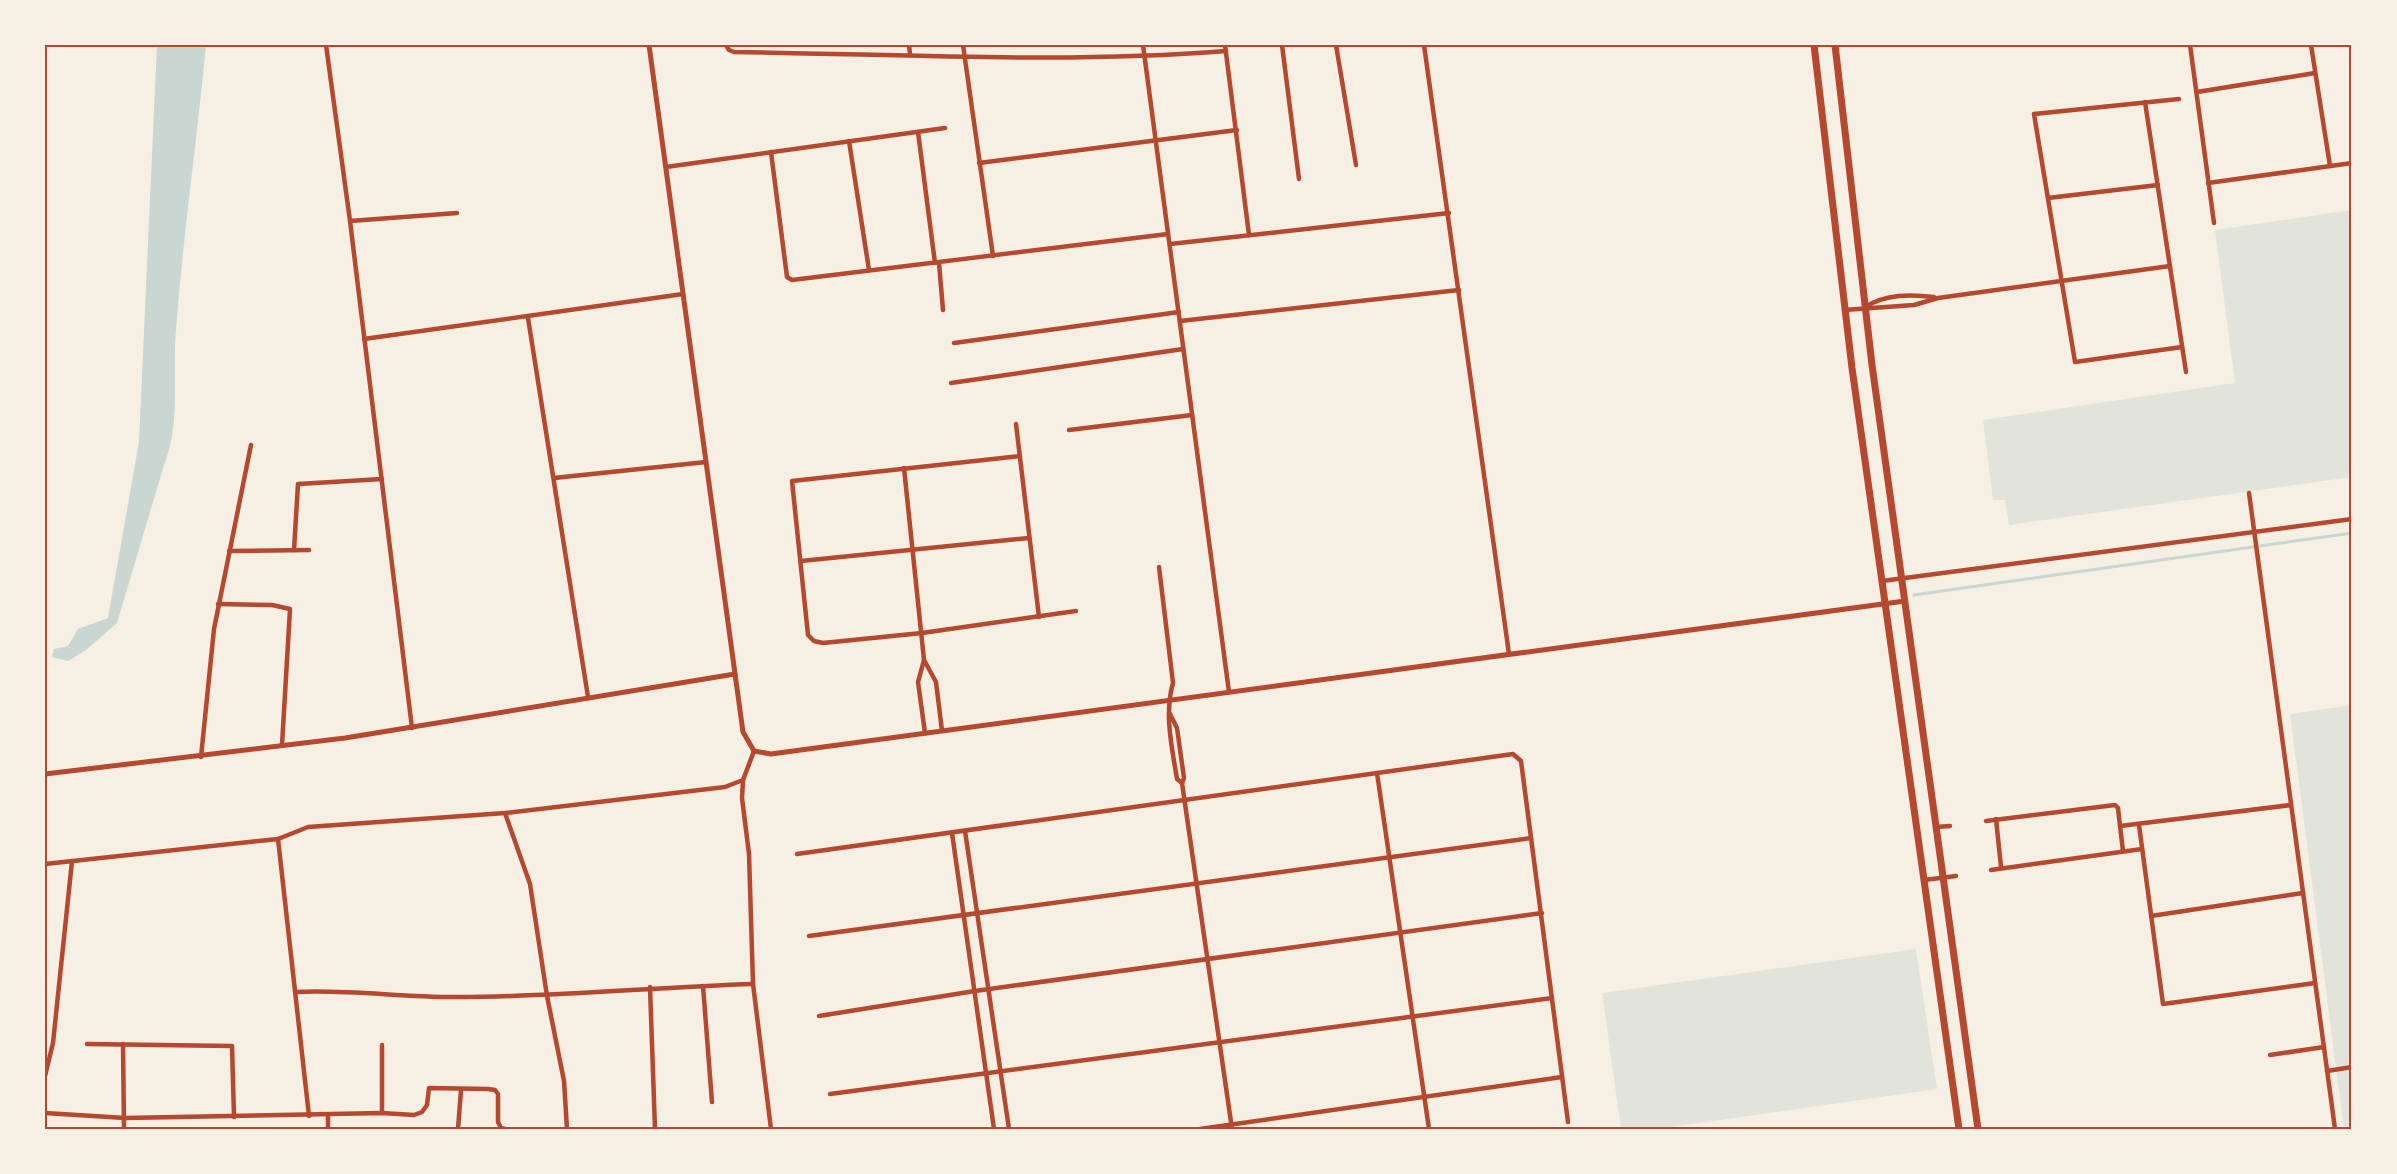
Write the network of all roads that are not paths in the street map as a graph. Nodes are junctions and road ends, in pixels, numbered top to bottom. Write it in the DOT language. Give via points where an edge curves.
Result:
graph roads {
  1 [pos="326,45"];
  2 [pos="649,45"];
  3 [pos="726,45"];
  4 [pos="909,45"];
  5 [pos="963,45"];
  6 [pos="1143,45"];
  7 [pos="1282,45"];
  8 [pos="1336,45"];
  9 [pos="1424,45"];
  10 [pos="1814,45"];
  11 [pos="1835,45"];
  12 [pos="2190,45"];
  13 [pos="2311,45"];
  14 [pos="1226,48"];
  15 [pos="910,54"];
  16 [pos="964,55"];
  17 [pos="1145,58"];
  18 [pos="2315,73"];
  19 [pos="2197,92"];
  20 [pos="2179,99"];
  21 [pos="2145,102"];
  22 [pos="945,128"];
  23 [pos="1237,130"];
  24 [pos="918,132"];
  25 [pos="1156,139"];
  26 [pos="849,141"];
  27 [pos="771,152"];
  28 [pos="979,163"];
  29 [pos="2352,163"];
  30 [pos="1356,165"];
  31 [pos="2330,166"];
  32 [pos="666,167"];
  33 [pos="1299,179"];
  34 [pos="2208,183"];
  35 [pos="2158,185"];
  36 [pos="2048,198"];
  37 [pos="457,213"];
  38 [pos="1449,213"];
  39 [pos="350,221"];
  40 [pos="2214,223"];
  41 [pos="1168,234"];
  42 [pos="1250,235"];
  43 [pos="1170,244"];
  44 [pos="993,256"];
  45 [pos="937,263"];
  46 [pos="2170,266"];
  47 [pos="869,270"];
  48 [pos="2062,281"];
  49 [pos="1459,290"];
  50 [pos="683,294"];
  51 [pos="1938,298"];
  52 [pos="1865,307"];
  53 [pos="943,310"];
  54 [pos="1844,310"];
  55 [pos="1179,312"];
  56 [pos="528,318"];
  57 [pos="1180,321"];
  58 [pos="364,339"];
  59 [pos="954,343"];
  60 [pos="2182,347"];
  61 [pos="1184,349"];
  62 [pos="2186,372"];
  63 [pos="951,383"];
  64 [pos="1192,415"];
  65 [pos="1016,424"];
  66 [pos="1069,430"];
  67 [pos="251,445"];
  68 [pos="1020,456"];
  69 [pos="706,462"];
  70 [pos="904,468"];
  71 [pos="554,478"];
  72 [pos="382,479"];
  73 [pos="2249,493"];
  74 [pos="2352,519"];
  75 [pos="2254,532"];
  76 [pos="1029,538"];
  77 [pos="294,550"];
  78 [pos="309,550"];
  79 [pos="914,550"];
  80 [pos="229,551"];
  81 [pos="801,561"];
  82 [pos="1159,567"];
  83 [pos="1902,579"];
  84 [pos="1882,581"];
  85 [pos="1905,601"];
  86 [pos="1885,603"];
  87 [pos="218,604"];
  88 [pos="1077,611"];
  89 [pos="1039,617"];
  90 [pos="922,633"];
  91 [pos="1509,654"];
  92 [pos="924,660"];
  93 [pos="735,674"];
  94 [pos="1229,692"];
  95 [pos="588,697"];
  96 [pos="1168,700"];
  97 [pos="1170,714"];
  98 [pos="412,728"];
  99 [pos="942,731"];
  100 [pos="925,733"];
  101 [pos="282,745"];
  102 [pos="754,751"];
  103 [pos="201,757"];
  104 [pos="1377,773"];
  105 [pos="45,774"];
  106 [pos="742,780"];
  107 [pos="1182,783"];
  108 [pos="1184,800"];
  109 [pos="2291,805"];
  110 [pos="505,813"];
  111 [pos="1996,819"];
  112 [pos="1986,821"];
  113 [pos="2139,825"];
  114 [pos="1950,826"];
  115 [pos="2120,826"];
  116 [pos="1936,827"];
  117 [pos="965,831"];
  118 [pos="952,833"];
  119 [pos="1531,838"];
  120 [pos="278,839"];
  121 [pos="2142,849"];
  122 [pos="2123,852"];
  123 [pos="797,854"];
  124 [pos="1389,857"];
  125 [pos="72,861"];
  126 [pos="45,864"];
  127 [pos="2001,867"];
  128 [pos="1991,870"];
  129 [pos="1956,876"];
  130 [pos="1943,878"];
  131 [pos="1924,880"];
  132 [pos="1198,883"];
  133 [pos="2303,893"];
  134 [pos="977,912"];
  135 [pos="1542,913"];
  136 [pos="964,914"];
  137 [pos="2151,916"];
  138 [pos="1400,933"];
  139 [pos="809,936"];
  140 [pos="1209,959"];
  141 [pos="2315,983"];
  142 [pos="753,984"];
  143 [pos="703,986"];
  144 [pos="650,987"];
  145 [pos="988,989"];
  146 [pos="975,991"];
  147 [pos="295,992"];
  148 [pos="547,996"];
  149 [pos="1552,998"];
  150 [pos="819,1016"];
  151 [pos="1412,1018"];
  152 [pos="1221,1042"];
  153 [pos="87,1044"];
  154 [pos="123,1044"];
  155 [pos="382,1045"];
  156 [pos="2324,1047"];
  157 [pos="2270,1055"];
  158 [pos="2352,1067"];
  159 [pos="1000,1071"];
  160 [pos="2327,1071"];
  161 [pos="986,1073"];
  162 [pos="45,1076"];
  163 [pos="1562,1077"];
  164 [pos="461,1090"];
  165 [pos="830,1094"];
  166 [pos="1424,1097"];
  167 [pos="712,1102"];
  168 [pos="45,1113"];
  169 [pos="382,1113"];
  170 [pos="309,1116"];
  171 [pos="328,1116"];
  172 [pos="234,1117"];
  173 [pos="125,1118"];
  174 [pos="1568,1122"];
  175 [pos="1232,1127"];
  176 [pos="124,1129"];
  177 [pos="328,1129"];
  178 [pos="458,1129"];
  179 [pos="505,1129"];
  180 [pos="567,1129"];
  181 [pos="655,1129"];
  182 [pos="771,1129"];
  183 [pos="994,1129"];
  184 [pos="1009,1129"];
  185 [pos="1200,1129"];
  186 [pos="1429,1129"];
  187 [pos="1959,1129"];
  188 [pos="1978,1129"];
  189 [pos="2335,1129"];
  1 -- 39 [label="street"];
  2 -- 32 [label="street"];
  3 -- 15 [label="street" via="734,52"];
  4 -- 15 [label="street"];
  5 -- 16 [label="street"];
  6 -- 17 [label="street"];
  7 -- 33 [label="street"];
  8 -- 30 [label="street"];
  9 -- 38 [label="street"];
  10 -- 54 [label="main road"];
  11 -- 52 [label="main road"];
  12 -- 19 [label="street"];
  13 -- 18 [label="street"];
  14 -- 17 [label="street"];
  14 -- 23 [label="street"];
  15 -- 16 [label="street"];
  16 -- 17 [label="street"];
  16 -- 28 [label="street"];
  17 -- 25 [label="street"];
  18 -- 19 [label="street"];
  18 -- 31 [label="street"];
  19 -- 34 [label="street"];
  20 -- 21 [label="street"];
  21 -- 35 [label="street"];
  21 -- 36 [label="street" via="2034,114"];
  22 -- 24 [label="street"];
  23 -- 25 [label="street"];
  23 -- 42 [label="street"];
  24 -- 26 [label="street"];
  24 -- 45 [label="street"];
  25 -- 28 [label="street"];
  25 -- 41 [label="street"];
  26 -- 27 [label="street"];
  26 -- 47 [label="street"];
  27 -- 32 [label="street"];
  27 -- 47 [label="street" via="787,277 792,280"];
  28 -- 44 [label="street"];
  29 -- 31 [label="street"];
  31 -- 34 [label="street"];
  32 -- 50 [label="street"];
  34 -- 40 [label="street"];
  35 -- 36 [label="street"];
  35 -- 46 [label="street"];
  36 -- 48 [label="street"];
  37 -- 39 [label="street"];
  38 -- 42 [label="street"];
  38 -- 49 [label="street"];
  39 -- 58 [label="street"];
  41 -- 43 [label="street"];
  41 -- 44 [label="street"];
  42 -- 43 [label="street"];
  43 -- 55 [label="street"];
  44 -- 45 [label="street"];
  45 -- 47 [label="street"];
  45 -- 53 [label="street"];
  46 -- 48 [label="street"];
  46 -- 60 [label="street"];
  48 -- 51 [label="street"];
  48 -- 60 [label="street" via="2075,362"];
  49 -- 57 [label="street"];
  49 -- 91 [label="street"];
  50 -- 56 [label="street"];
  50 -- 69 [label="street"];
  51 -- 52 [label="street" via="1914,305"];
  51 -- 52 [label="street" via="1912,294 1878,299"];
  52 -- 54 [label="street"];
  52 -- 83 [label="main road"];
  54 -- 84 [label="main road"];
  55 -- 57 [label="street"];
  55 -- 59 [label="street"];
  56 -- 58 [label="street"];
  56 -- 71 [label="street"];
  57 -- 61 [label="street"];
  58 -- 72 [label="street"];
  60 -- 62 [label="street"];
  61 -- 63 [label="street"];
  61 -- 64 [label="street"];
  64 -- 66 [label="street"];
  64 -- 94 [label="street"];
  65 -- 68 [label="street"];
  67 -- 80 [label="street"];
  68 -- 70 [label="street"];
  68 -- 76 [label="street"];
  69 -- 71 [label="street"];
  69 -- 93 [label="street"];
  70 -- 79 [label="street"];
  70 -- 81 [label="street" via="792,481"];
  71 -- 95 [label="street"];
  72 -- 77 [label="street" via="298,484"];
  72 -- 98 [label="street"];
  73 -- 75 [label="street"];
  74 -- 75 [label="street"];
  75 -- 83 [label="street"];
  75 -- 109 [label="street"];
  76 -- 79 [label="street"];
  76 -- 89 [label="street"];
  77 -- 78 [label="street"];
  77 -- 80 [label="street"];
  79 -- 81 [label="street"];
  79 -- 90 [label="street"];
  80 -- 87 [label="street"];
  81 -- 90 [label="street" via="808,635 814,641"];
  82 -- 96 [label="street" via="1173,683"];
  83 -- 84 [label="street"];
  83 -- 85 [label="main road"];
  84 -- 86 [label="main road"];
  85 -- 86 [label="street"];
  85 -- 116 [label="main road"];
  86 -- 91 [label="street"];
  86 -- 131 [label="main road"];
  87 -- 101 [label="street" via="290,609"];
  87 -- 103 [label="street"];
  88 -- 89 [label="street"];
  89 -- 90 [label="street"];
  90 -- 92 [label="street"];
  91 -- 94 [label="street"];
  92 -- 99 [label="street" via="936,682"];
  92 -- 100 [label="street" via="918,682"];
  93 -- 95 [label="street"];
  93 -- 102 [label="street" via="743,732"];
  94 -- 96 [label="street"];
  95 -- 98 [label="street"];
  96 -- 97 [label="street"];
  96 -- 99 [label="street"];
  97 -- 107 [label="street" via="1177,728"];
  97 -- 107 [label="street" via="1177,779"];
  98 -- 101 [label="street"];
  99 -- 100 [label="street"];
  100 -- 102 [label="street" via="771,754"];
  101 -- 103 [label="street"];
  102 -- 106 [label="street"];
  103 -- 105 [label="street"];
  104 -- 108 [label="street"];
  104 -- 119 [label="street" via="1513,754 1521,761"];
  104 -- 124 [label="street"];
  106 -- 110 [label="street" via="725,787"];
  106 -- 142 [label="street" via="749,854"];
  107 -- 108 [label="street"];
  108 -- 117 [label="street"];
  108 -- 132 [label="street"];
  109 -- 113 [label="street"];
  109 -- 133 [label="street"];
  110 -- 120 [label="street" via="308,827"];
  110 -- 148 [label="street" via="530,884"];
  111 -- 112 [label="street"];
  111 -- 115 [label="street" via="2115,805"];
  111 -- 127 [label="street"];
  113 -- 115 [label="street"];
  113 -- 121 [label="street"];
  114 -- 116 [label="street"];
  115 -- 122 [label="street"];
  116 -- 130 [label="main road"];
  117 -- 118 [label="street"];
  117 -- 134 [label="street"];
  118 -- 123 [label="street"];
  118 -- 136 [label="street"];
  119 -- 124 [label="street"];
  119 -- 135 [label="street"];
  120 -- 125 [label="street"];
  120 -- 147 [label="street"];
  121 -- 122 [label="street"];
  121 -- 137 [label="street"];
  122 -- 127 [label="street"];
  124 -- 132 [label="street"];
  124 -- 138 [label="street"];
  125 -- 126 [label="street"];
  125 -- 162 [label="street" via="53,1043"];
  127 -- 128 [label="street"];
  129 -- 130 [label="street"];
  130 -- 131 [label="street"];
  130 -- 188 [label="main road"];
  131 -- 187 [label="main road"];
  132 -- 134 [label="street"];
  132 -- 140 [label="street"];
  133 -- 137 [label="street"];
  133 -- 141 [label="street"];
  134 -- 136 [label="street"];
  134 -- 145 [label="street"];
  135 -- 138 [label="street"];
  135 -- 149 [label="street"];
  136 -- 139 [label="street"];
  136 -- 146 [label="street"];
  137 -- 141 [label="street" via="2163,1004"];
  138 -- 140 [label="street"];
  138 -- 151 [label="street"];
  140 -- 145 [label="street"];
  140 -- 152 [label="street"];
  141 -- 156 [label="street"];
  142 -- 143 [label="street"];
  142 -- 182 [label="street"];
  143 -- 144 [label="street"];
  143 -- 167 [label="street"];
  144 -- 148 [label="street"];
  144 -- 181 [label="street"];
  145 -- 146 [label="street"];
  145 -- 159 [label="street"];
  146 -- 150 [label="street"];
  146 -- 161 [label="street"];
  147 -- 148 [label="street" via="460,998"];
  147 -- 170 [label="street"];
  148 -- 180 [label="street" via="564,1081"];
  149 -- 151 [label="street"];
  149 -- 163 [label="street"];
  151 -- 152 [label="street"];
  151 -- 166 [label="street"];
  152 -- 159 [label="street"];
  152 -- 175 [label="street"];
  153 -- 154 [label="street"];
  154 -- 172 [label="street" via="232,1046"];
  154 -- 173 [label="street"];
  155 -- 169 [label="street"];
  156 -- 157 [label="street"];
  156 -- 160 [label="street"];
  158 -- 160 [label="street"];
  159 -- 161 [label="street"];
  159 -- 184 [label="street"];
  160 -- 189 [label="street"];
  161 -- 165 [label="street"];
  161 -- 183 [label="street"];
  163 -- 166 [label="street"];
  163 -- 174 [label="street"];
  164 -- 169 [label="street" via="429,1088 422,1112"];
  164 -- 178 [label="street"];
  164 -- 179 [label="street" via="495,1090 498,1122"];
  166 -- 175 [label="street"];
  166 -- 186 [label="street"];
  168 -- 173 [label="street"];
  169 -- 171 [label="street"];
  170 -- 171 [label="street"];
  170 -- 172 [label="street"];
  171 -- 177 [label="street"];
  172 -- 173 [label="street"];
  173 -- 176 [label="street"];
  175 -- 185 [label="street"];
}
